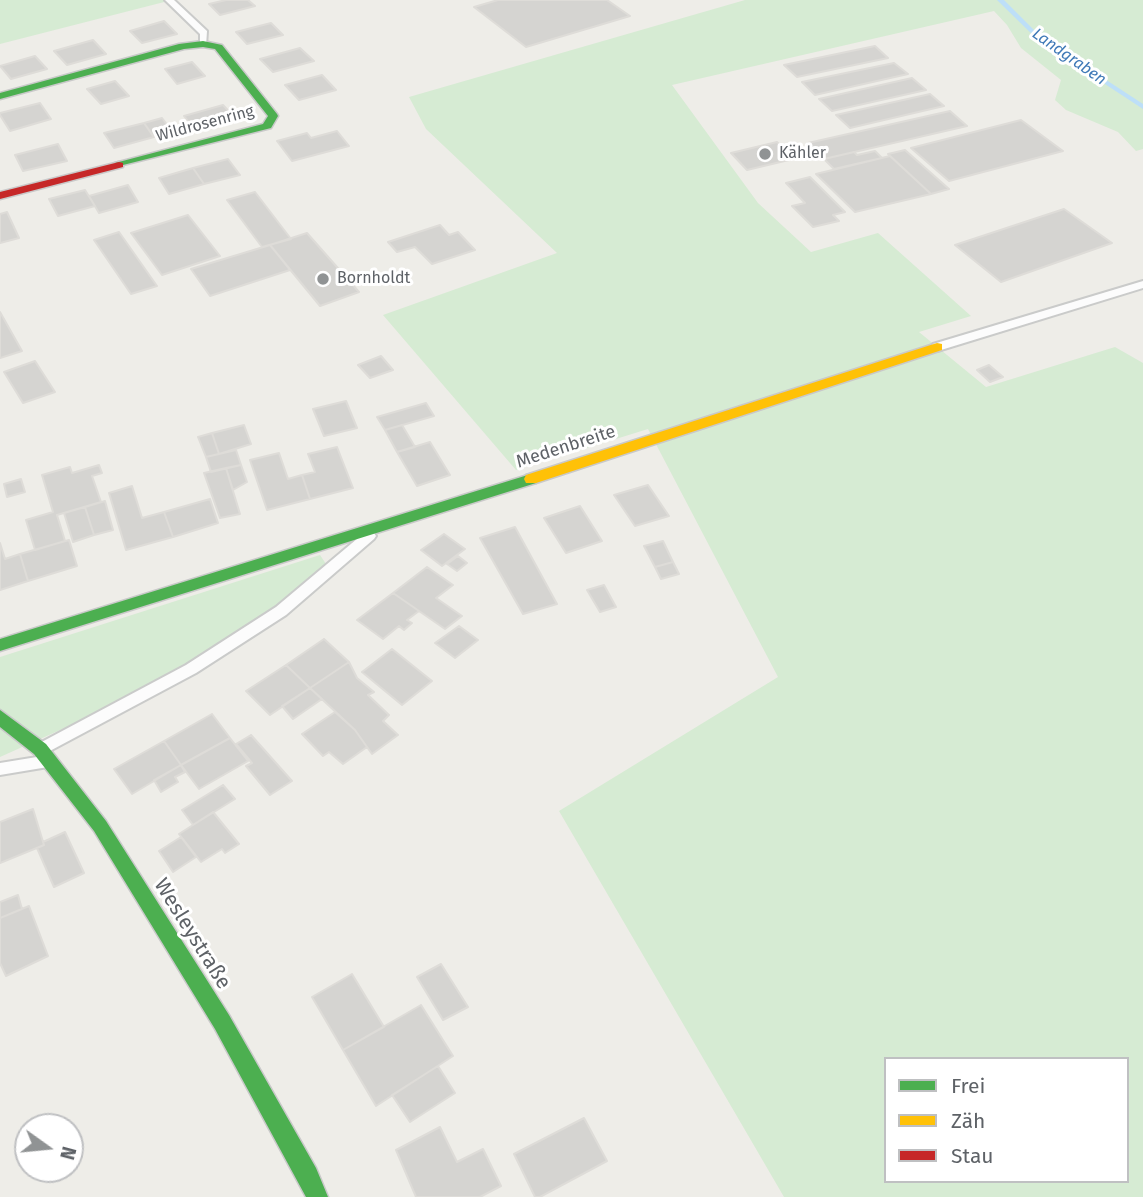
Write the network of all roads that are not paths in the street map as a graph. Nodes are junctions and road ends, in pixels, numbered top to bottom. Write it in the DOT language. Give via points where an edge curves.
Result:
graph roads {
  1 [pos="169,0"];
  2 [pos="203,44"];
  3 [pos="0,96"];
  4 [pos="0,196"];
  5 [pos="1143,284"];
  6 [pos="937,347"];
  7 [pos="380,526"];
  8 [pos="0,645"];
  9 [pos="0,717"];
  10 [pos="44,755"];
  11 [pos="0,769"];
  12 [pos="317,1197"];
  1 -- 2 [label="lane" via="204,33"];
  2 -- 3 [label="street"];
  2 -- 4 [label="street, Wildrosenring" via="218,47 273,116 267,126"];
  5 -- 6 [label="lane, Medenbreite"];
  6 -- 7 [label="street, Medenbreite"];
  7 -- 8 [label="street, Medenbreite"];
  7 -- 10 [label="lane" via="281,611"];
  9 -- 10 [label="street, Wesleystraße"];
  10 -- 11 [label="lane"];
  10 -- 12 [label="street, Wesleystraße" via="100,826 222,1022"];
}
